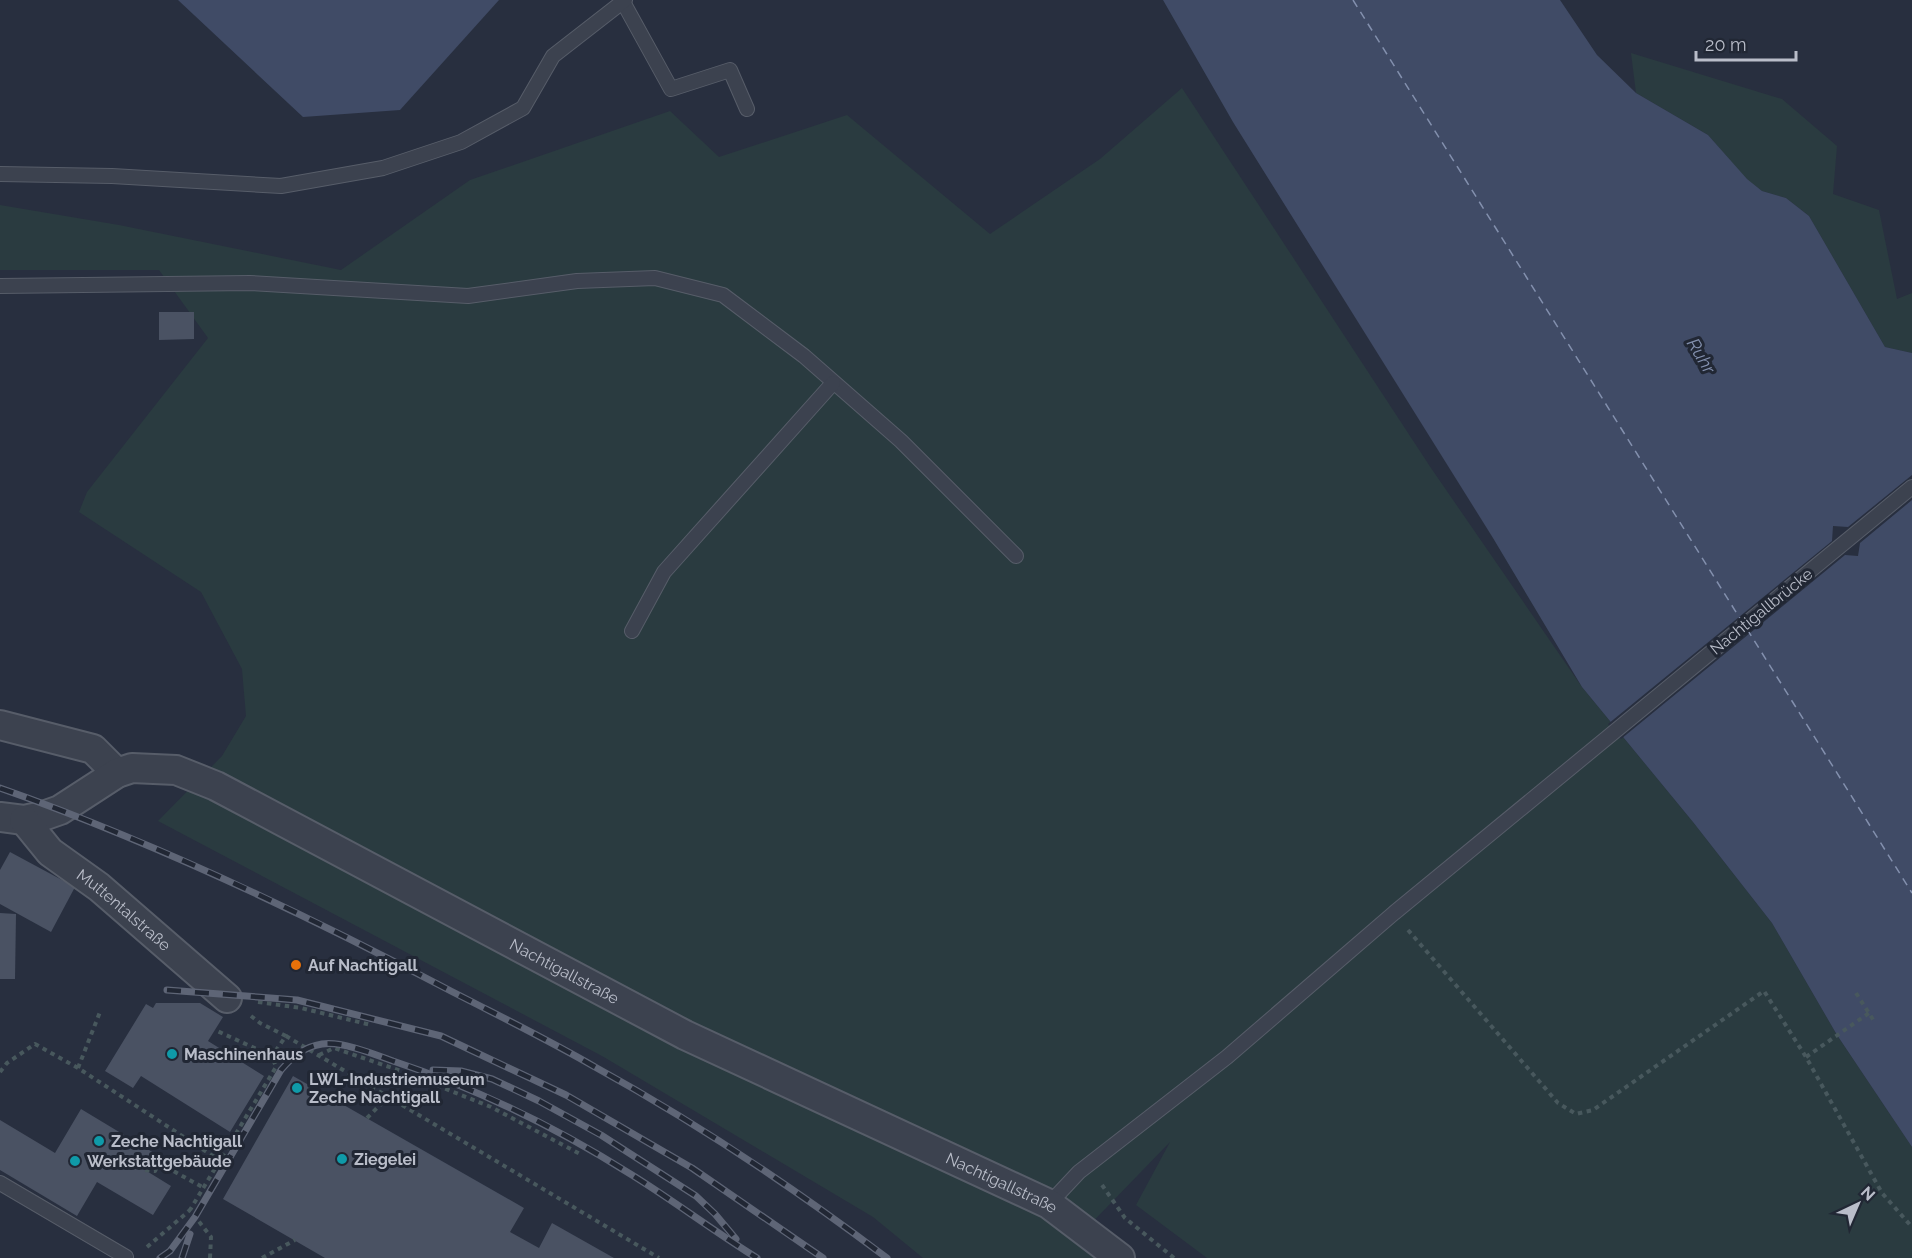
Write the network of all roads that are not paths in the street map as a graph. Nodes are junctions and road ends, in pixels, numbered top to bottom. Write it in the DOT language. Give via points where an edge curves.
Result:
graph roads {
  1 [pos="624,1"];
  2 [pos="747,109"];
  3 [pos="0,174"];
  4 [pos="0,286"];
  5 [pos="834,383"];
  6 [pos="1912,487"];
  7 [pos="1016,556"];
  8 [pos="632,630"];
  9 [pos="0,725"];
  10 [pos="117,773"];
  11 [pos="12,818"];
  12 [pos="227,998"];
  13 [pos="0,1183"];
  14 [pos="1049,1204"];
  15 [pos="126,1257"];
  16 [pos="1120,1258"];
  1 -- 2 [label="lane" via="671,89 729,70"];
  1 -- 3 [label="lane" via="553,56 523,108 461,142 383,168 281,186"];
  4 -- 5 [label="lane" via="250,283 468,296 577,282 655,278 723,295"];
  5 -- 7 [label="lane" via="900,441"];
  5 -- 8 [label="lane" via="664,572"];
  6 -- 14 [label="lane, Nachtigallbrücke" via="1394,913 1227,1057 1088,1165"];
  9 -- 10 [label="street" via="93,749"];
  10 -- 11 [label="street, Muttentalstraße" via="60,810"];
  10 -- 14 [label="street, Nachtigallstraße" via="132,768 176,770 216,786 685,1035"];
  11 -- 12 [label="street, Muttentalstraße"];
  13 -- 15 [label="lane"];
  14 -- 16 [label="street, Nachtigallstraße"];
}
